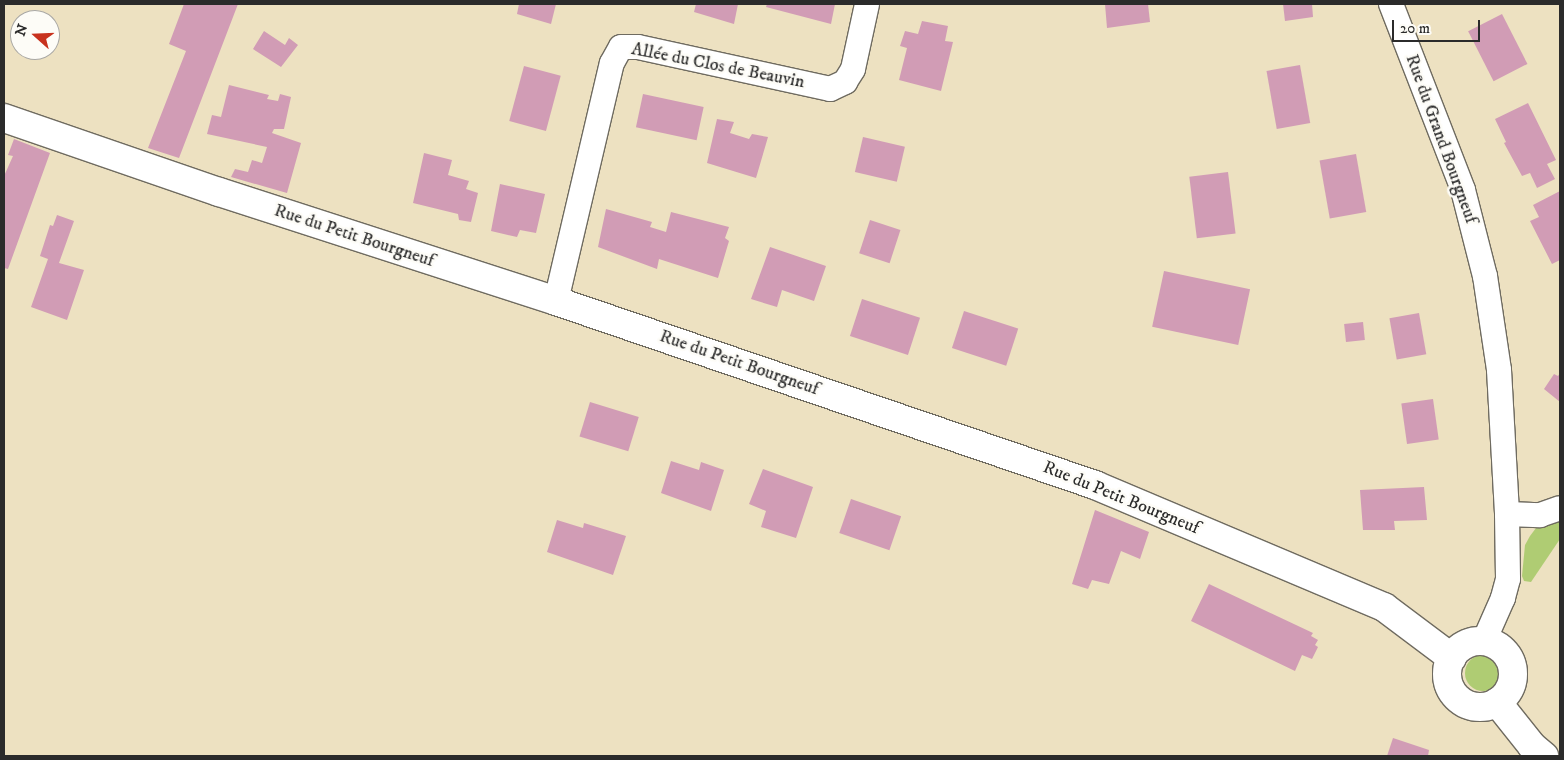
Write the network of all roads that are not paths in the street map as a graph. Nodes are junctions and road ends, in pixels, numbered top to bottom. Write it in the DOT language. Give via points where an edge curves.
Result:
graph roads {
  1 [pos="867,4"];
  2 [pos="1391,4"];
  3 [pos="4,118"];
  4 [pos="556,301"];
  5 [pos="1560,508"];
  6 [pos="1507,514"];
  7 [pos="1484,641"];
  8 [pos="1452,658"];
  9 [pos="1497,702"];
  10 [pos="1544,756"];
  1 -- 4 [label="street, Allée du Clos de Beauvin" via="853,69 845,82 830,89 638,47 621,47 612,63"];
  2 -- 6 [label="street, Rue du Grand Bourgneuf" via="1462,190 1485,276 1499,370"];
  3 -- 4 [label="street, Rue du Petit Bourgneuf" via="228,195"];
  4 -- 8 [label="street, Rue du Petit Bourgneuf" via="1095,485 1384,607"];
  5 -- 6 [label="street" via="1540,514"];
  6 -- 7 [label="street, Rue du Grand Bourgneuf" via="1508,580"];
  7 -- 8 [label="street" via="1464,645"];
  7 -- 9 [label="street" via="1504,650 1513,669 1509,690"];
  8 -- 9 [label="street" via="1447,673 1448,684 1461,702 1482,707"];
  9 -- 10 [label="street"];
}
